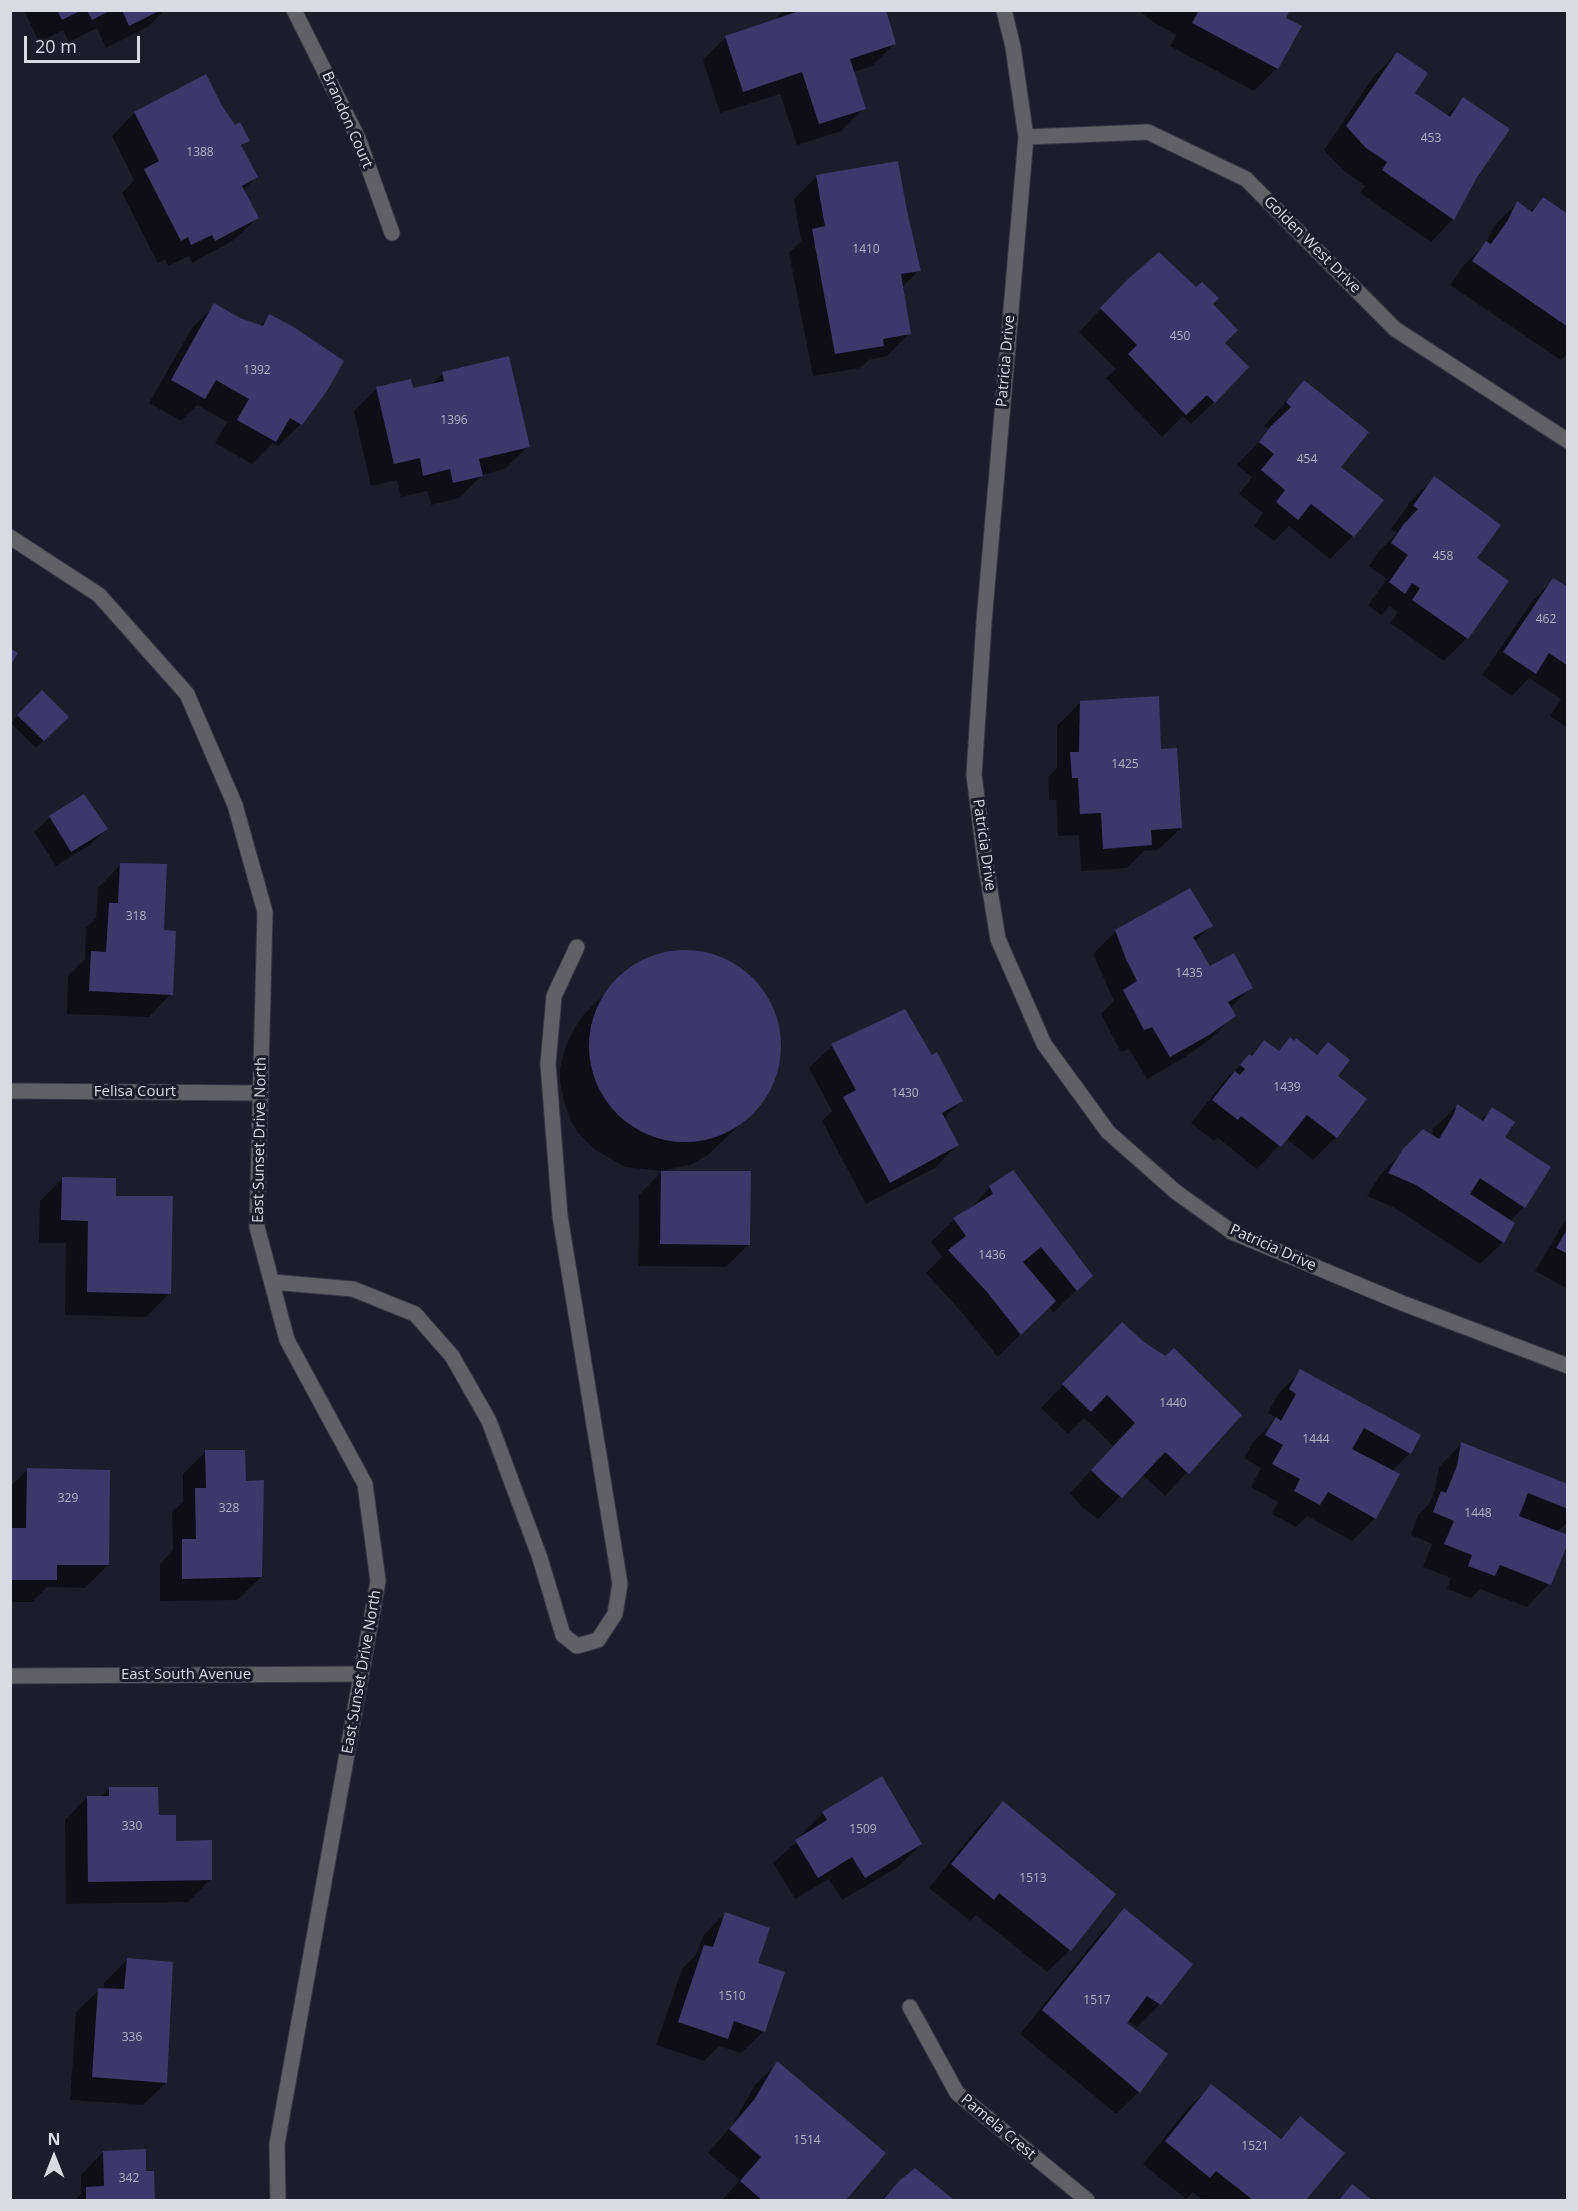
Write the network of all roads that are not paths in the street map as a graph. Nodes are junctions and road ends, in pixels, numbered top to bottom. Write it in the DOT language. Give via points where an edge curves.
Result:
graph roads {
  1 [pos="294,10"];
  2 [pos="1004,10"];
  3 [pos="1026,137"];
  4 [pos="392,233"];
  5 [pos="1568,441"];
  6 [pos="10,537"];
  7 [pos="577,947"];
  8 [pos="10,1091"];
  9 [pos="260,1093"];
  10 [pos="272,1282"];
  11 [pos="1568,1366"];
  12 [pos="361,1674"];
  13 [pos="10,1676"];
  14 [pos="910,2007"];
  15 [pos="278,2200"];
  16 [pos="1087,2200"];
  1 -- 4 [label="street, Brandon Court" via="358,138"];
  2 -- 3 [label="street, Patricia Drive"];
  3 -- 5 [label="street, Golden West Drive" via="1148,132 1246,179 1395,329"];
  3 -- 11 [label="street, Patricia Drive" via="974,775 998,939 1044,1044 1108,1132 1176,1192 1232,1232"];
  6 -- 9 [label="street, East Sunset Drive North" via="99,595 187,694 236,805 265,912"];
  7 -- 10 [label="street" via="554,996 548,1064 560,1216 620,1584 615,1614 598,1640 577,1646 563,1635 540,1558 489,1421 452,1356 416,1314 353,1289"];
  8 -- 9 [label="street, Felisa Court"];
  9 -- 10 [label="street, East Sunset Drive North" via="257,1227"];
  10 -- 12 [label="street, East Sunset Drive North" via="287,1340 365,1484 378,1581"];
  12 -- 13 [label="street, East South Avenue"];
  12 -- 15 [label="street, East Sunset Drive North" via="278,2144"];
  14 -- 16 [label="street, Pamela Crest" via="957,2093"];
}
